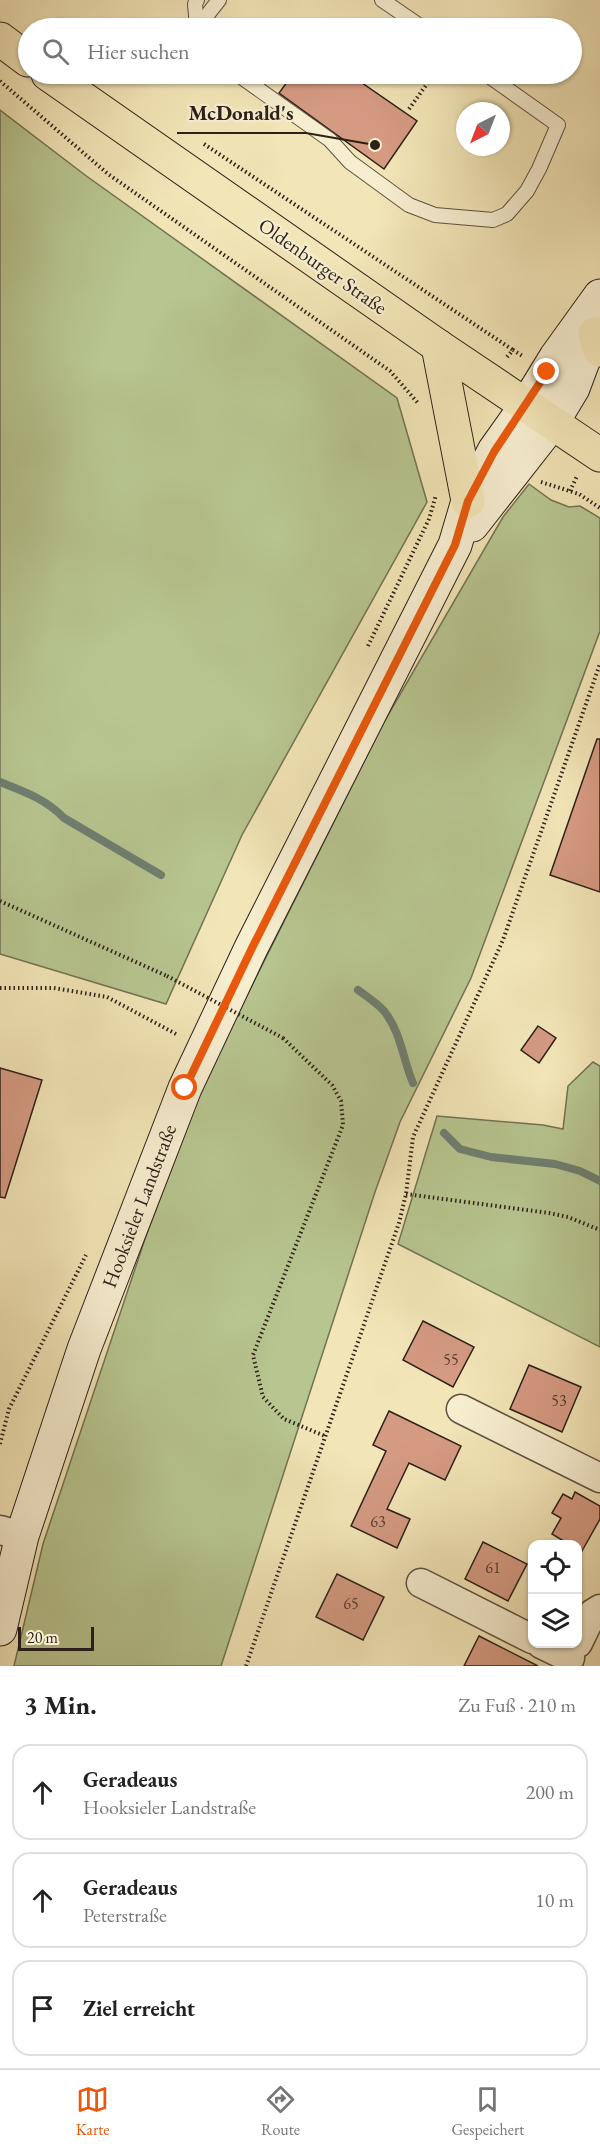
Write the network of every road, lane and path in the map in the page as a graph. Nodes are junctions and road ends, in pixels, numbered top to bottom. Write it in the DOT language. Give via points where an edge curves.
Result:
graph roads {
  1 [pos="197,0"];
  2 [pos="219,0"];
  3 [pos="382,0"];
  4 [pos="196,18"];
  5 [pos="205,18"];
  6 [pos="408,18"];
  7 [pos="0,39"];
  8 [pos="18,52"];
  9 [pos="0,81"];
  10 [pos="62,84"];
  11 [pos="251,84"];
  12 [pos="427,84"];
  13 [pos="500,84"];
  14 [pos="410,109"];
  15 [pos="197,139"];
  16 [pos="600,296"];
  17 [pos="598,333"];
  18 [pos="438,346"];
  19 [pos="513,350"];
  20 [pos="420,405"];
  21 [pos="539,414"];
  22 [pos="600,455"];
  23 [pos="519,468"];
  24 [pos="468,501"];
  25 [pos="600,508"];
  26 [pos="455,545"];
  27 [pos="600,664"];
  28 [pos="0,901"];
  29 [pos="0,988"];
  30 [pos="181,1037"];
  31 [pos="406,1194"];
  32 [pos="600,1230"];
  33 [pos="461,1408"];
  34 [pos="325,1436"];
  35 [pos="600,1478"];
  36 [pos="11,1533"];
  37 [pos="421,1583"];
  38 [pos="600,1609"];
  39 [pos="0,1629"];
  40 [pos="528,1638"];
  41 [pos="554,1648"];
  42 [pos="572,1653"];
  43 [pos="246,1666"];
  1 -- 4 [label="lane"];
  2 -- 5 [label="lane"];
  3 -- 6 [label="lane"];
  7 -- 8 [label="main road"];
  9 -- 20 [label="path" via="108,174 390,372"];
  10 -- 18 [label="main road, Oldenburger Straße"];
  11 -- 13 [label="lane" via="330,140 350,162 409,206 435,215 493,220 507,214 527,190 558,125"];
  12 -- 14 [label="path"];
  15 -- 19 [label="path"];
  16 -- 21 [label="main road" via="556,357"];
  17 -- 21 [label="main road" via="573,388"];
  18 -- 21 [label="main road, Oldenburger Straße"];
  18 -- 24 [label="main road"];
  21 -- 22 [label="main road, Oldenburger Straße"];
  21 -- 23 [label="main road, Hooksieler Landstraße"];
  21 -- 24 [label="main road, Hooksieler Landstraße" via="494,452"];
  23 -- 25 [label="path" via="546,485 579,494"];
  23 -- 26 [label="main road, Hooksieler Landstraße"];
  24 -- 26 [label="main road, Hooksieler Landstraße"];
  26 -- 36 [label="main road, Hooksieler Landstraße" via="185,1088"];
  27 -- 31 [label="path" via="503,940 413,1137"];
  28 -- 34 [label="path, bridge" via="167,976 283,1038 332,1085 341,1101 343,1125 253,1355 263,1397 284,1419"];
  29 -- 30 [label="path" via="54,988 107,997"];
  31 -- 32 [label="path" via="549,1213"];
  31 -- 34 [label="path"];
  33 -- 35 [label="street"];
  34 -- 43 [label="path"];
  36 -- 39 [label="main road, Hooksieler Landstraße"];
  37 -- 40 [label="street"];
  38 -- 42 [label="street" via="592,1614"];
  41 -- 42 [label="street"];
}
